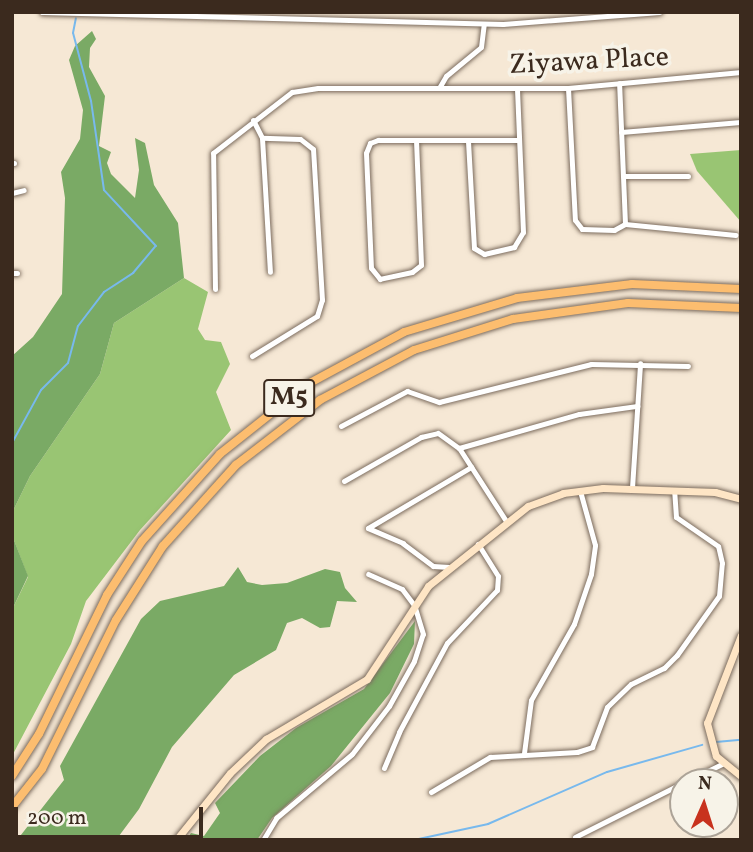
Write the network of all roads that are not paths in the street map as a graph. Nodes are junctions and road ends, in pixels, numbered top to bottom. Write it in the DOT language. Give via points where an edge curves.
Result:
graph roads {
  1 [pos="42,12"];
  2 [pos="660,12"];
  3 [pos="484,23"];
  4 [pos="741,72"];
  5 [pos="619,83"];
  6 [pos="439,88"];
  7 [pos="568,88"];
  8 [pos="517,89"];
  9 [pos="253,120"];
  10 [pos="741,122"];
  11 [pos="621,132"];
  12 [pos="262,138"];
  13 [pos="517,139"];
  14 [pos="416,140"];
  15 [pos="468,141"];
  16 [pos="624,176"];
  17 [pos="688,176"];
  18 [pos="24,190"];
  19 [pos="12,193"];
  20 [pos="625,224"];
  21 [pos="735,235"];
  22 [pos="270,272"];
  23 [pos="215,289"];
  24 [pos="741,289"];
  25 [pos="741,309"];
  26 [pos="252,356"];
  27 [pos="640,363"];
  28 [pos="688,366"];
  29 [pos="637,406"];
  30 [pos="341,426"];
  31 [pos="459,448"];
  32 [pos="471,467"];
  33 [pos="344,481"];
  34 [pos="632,488"];
  35 [pos="674,490"];
  36 [pos="580,491"];
  37 [pos="741,499"];
  38 [pos="506,521"];
  39 [pos="477,543"];
  40 [pos="449,567"];
  41 [pos="368,574"];
  42 [pos="414,604"];
  43 [pos="741,635"];
  44 [pos="524,753"];
  45 [pos="722,764"];
  46 [pos="384,768"];
  47 [pos="714,768"];
  48 [pos="12,776"];
  49 [pos="741,776"];
  50 [pos="669,790"];
  51 [pos="430,792"];
  52 [pos="12,807"];
  53 [pos="575,837"];
  54 [pos="176,840"];
  55 [pos="263,840"];
  1 -- 3 [label="street"];
  2 -- 3 [label="street" via="543,23"];
  3 -- 6 [label="street" via="481,47 446,76"];
  4 -- 5 [label="street, Ziyawa Place"];
  5 -- 7 [label="street, Ziyawa Place"];
  5 -- 11 [label="street"];
  6 -- 8 [label="street, Ziyawa Place"];
  6 -- 9 [label="street, Ziyawa Place" via="302,89"];
  7 -- 8 [label="street, Ziyawa Place"];
  7 -- 20 [label="street" via="575,220 591,230 614,230"];
  8 -- 13 [label="street"];
  9 -- 12 [label="street"];
  9 -- 23 [label="street, Ziyawa Place" via="213,153"];
  10 -- 11 [label="street"];
  11 -- 16 [label="street"];
  12 -- 22 [label="street"];
  12 -- 26 [label="street" via="300,139 313,149 322,300 317,316"];
  13 -- 15 [label="street"];
  13 -- 15 [label="street" via="523,232 514,247 484,254 474,248"];
  14 -- 14 [label="street" via="421,265 384,280 370,268 366,153 374,141"];
  14 -- 15 [label="street"];
  16 -- 17 [label="street"];
  16 -- 20 [label="street"];
  18 -- 19 [label="street"];
  20 -- 21 [label="street"];
  24 -- 48 [label="main road, M5" via="632,284 517,298 404,332 308,384 220,454 142,541 107,595 39,734"];
  25 -- 52 [label="main road, M5" via="628,303 513,319 414,350 320,400 236,465 163,546 116,620 42,769"];
  27 -- 28 [label="street"];
  27 -- 29 [label="street"];
  27 -- 30 [label="street" via="583,365 444,401 407,391"];
  29 -- 31 [label="street" via="579,414"];
  29 -- 34 [label="street"];
  31 -- 32 [label="street"];
  31 -- 33 [label="street" via="447,436 431,433"];
  32 -- 38 [label="street"];
  32 -- 40 [label="street" via="368,528 403,543 433,566"];
  34 -- 35 [label="street"];
  34 -- 36 [label="street"];
  35 -- 37 [label="street"];
  35 -- 44 [label="street" via="676,517 720,550 719,596 671,662 631,684 607,707 599,739 592,747 577,752"];
  36 -- 38 [label="street" via="546,498"];
  36 -- 44 [label="street" via="596,545 591,574 574,624 531,700"];
  38 -- 39 [label="street"];
  39 -- 40 [label="street"];
  39 -- 46 [label="street" via="499,576 496,590 447,643 398,732"];
  40 -- 42 [label="street"];
  41 -- 42 [label="street" via="402,589"];
  42 -- 54 [label="street" via="368,679 266,739 230,773"];
  42 -- 55 [label="street" via="422,625 420,645 389,706 352,754 276,818"];
  43 -- 45 [label="street" via="707,723 709,743"];
  44 -- 51 [label="street" via="476,763"];
  45 -- 47 [label="street"];
  45 -- 49 [label="street"];
  50 -- 53 [label="street"];
}
